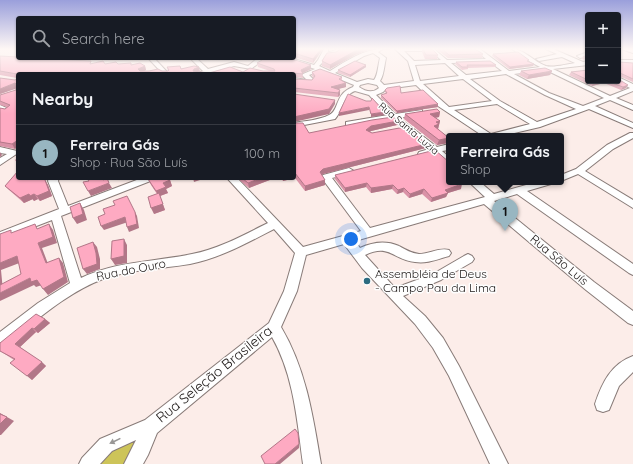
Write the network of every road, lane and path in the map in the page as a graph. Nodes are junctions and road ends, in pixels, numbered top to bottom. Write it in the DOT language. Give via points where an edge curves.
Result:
graph roads {
  1 [pos="313,71"];
  2 [pos="324,71"];
  3 [pos="334,71"];
  4 [pos="380,71"];
  5 [pos="415,71"];
  6 [pos="457,71"];
  7 [pos="505,71"];
  8 [pos="526,71"];
  9 [pos="553,71"];
  10 [pos="330,73"];
  11 [pos="508,73"];
  12 [pos="465,78"];
  13 [pos="296,80"];
  14 [pos="621,81"];
  15 [pos="376,82"];
  16 [pos="419,83"];
  17 [pos="357,86"];
  18 [pos="383,87"];
  19 [pos="633,88"];
  20 [pos="347,91"];
  21 [pos="371,93"];
  22 [pos="610,98"];
  23 [pos="364,99"];
  24 [pos="498,102"];
  25 [pos="584,107"];
  26 [pos="633,108"];
  27 [pos="448,109"];
  28 [pos="437,110"];
  29 [pos="426,112"];
  30 [pos="393,116"];
  31 [pos="296,124"];
  32 [pos="350,124"];
  33 [pos="537,124"];
  34 [pos="633,126"];
  35 [pos="406,127"];
  36 [pos="392,130"];
  37 [pos="484,133"];
  38 [pos="506,133"];
  39 [pos="633,135"];
  40 [pos="446,148"];
  41 [pos="0,150"];
  42 [pos="437,151"];
  43 [pos="415,156"];
  44 [pos="446,158"];
  45 [pos="0,162"];
  46 [pos="356,170"];
  47 [pos="579,171"];
  48 [pos="564,175"];
  49 [pos="56,180"];
  50 [pos="145,180"];
  51 [pos="234,180"];
  52 [pos="477,185"];
  53 [pos="532,185"];
  54 [pos="522,187"];
  55 [pos="490,199"];
  56 [pos="633,205"];
  57 [pos="60,212"];
  58 [pos="275,224"];
  59 [pos="368,233"];
  60 [pos="0,236"];
  61 [pos="346,239"];
  62 [pos="300,252"];
  63 [pos="445,253"];
  64 [pos="358,254"];
  65 [pos="468,259"];
  66 [pos="633,270"];
  67 [pos="77,284"];
  68 [pos="393,294"];
  69 [pos="633,318"];
  70 [pos="274,327"];
  71 [pos="0,340"];
  72 [pos="633,363"];
  73 [pos="603,404"];
  74 [pos="150,427"];
  75 [pos="88,464"];
  76 [pos="134,464"];
  77 [pos="312,464"];
  78 [pos="499,464"];
  1 -- 13 [label="street" via="305,75 310,82"];
  2 -- 10 [label="street"];
  3 -- 10 [label="street"];
  4 -- 15 [label="street" via="380,77"];
  5 -- 16 [label="street"];
  6 -- 12 [label="street"];
  7 -- 11 [label="street"];
  8 -- 11 [label="street"];
  9 -- 22 [label="street"];
  10 -- 17 [label="street"];
  11 -- 12 [label="street"];
  11 -- 25 [label="street" via="547,94"];
  12 -- 16 [label="street"];
  12 -- 24 [label="street"];
  14 -- 19 [label="street"];
  15 -- 17 [label="street" via="368,81"];
  15 -- 18 [label="street"];
  16 -- 18 [label="street"];
  16 -- 27 [label="street"];
  17 -- 20 [label="street"];
  17 -- 21 [label="street" via="361,92"];
  18 -- 21 [label="street" via="380,91"];
  19 -- 22 [label="street"];
  20 -- 23 [label="street"];
  20 -- 31 [label="street" via="336,101 336,114 332,118"];
  21 -- 30 [label="street, Rua Santa Luzia"];
  22 -- 25 [label="street"];
  22 -- 26 [label="street"];
  24 -- 27 [label="street"];
  24 -- 33 [label="street"];
  25 -- 33 [label="street" via="554,120"];
  25 -- 34 [label="street"];
  27 -- 28 [label="street"];
  27 -- 37 [label="street"];
  29 -- 30 [label="street"];
  30 -- 32 [label="street"];
  30 -- 35 [label="street, Rua Santa Luzia"];
  33 -- 38 [label="street"];
  35 -- 36 [label="street"];
  35 -- 42 [label="street, Rua Santa Luzia"];
  39 -- 47 [label="street" via="610,147"];
  40 -- 42 [label="street"];
  41 -- 45 [label="street" via="14,154"];
  42 -- 43 [label="street"];
  42 -- 44 [label="street, Rua Santa Luzia"];
  46 -- 59 [label="street" via="326,177"];
  47 -- 48 [label="street"];
  47 -- 56 [label="street"];
  49 -- 57 [label="street"];
  50 -- 57 [label="street"];
  51 -- 58 [label="street"];
  52 -- 55 [label="street"];
  53 -- 54 [label="street"];
  54 -- 55 [label="street"];
  54 -- 66 [label="street"];
  55 -- 59 [label="street"];
  55 -- 69 [label="street, Rua São Luís" via="590,286"];
  57 -- 60 [label="street"];
  57 -- 67 [label="street"];
  58 -- 62 [label="street"];
  58 -- 67 [label="street, Rua do Ouro" via="205,256 107,273"];
  59 -- 61 [label="street"];
  61 -- 62 [label="street"];
  61 -- 64 [label="street"];
  62 -- 70 [label="street, Rua Seleção Brasileira" via="292,288"];
  63 -- 64 [label="street" via="422,259 382,246"];
  64 -- 68 [label="street"];
  65 -- 68 [label="street" via="438,277"];
  67 -- 71 [label="street, Rua do Ouro"];
  68 -- 78 [label="street" via="420,320 438,343"];
  70 -- 74 [label="street, Rua Seleção Brasileira"];
  70 -- 77 [label="street" via="292,361 299,382"];
  72 -- 73 [label="street" via="614,378"];
  74 -- 75 [label="street, one-way" via="106,445"];
  74 -- 76 [label="street"];
}
